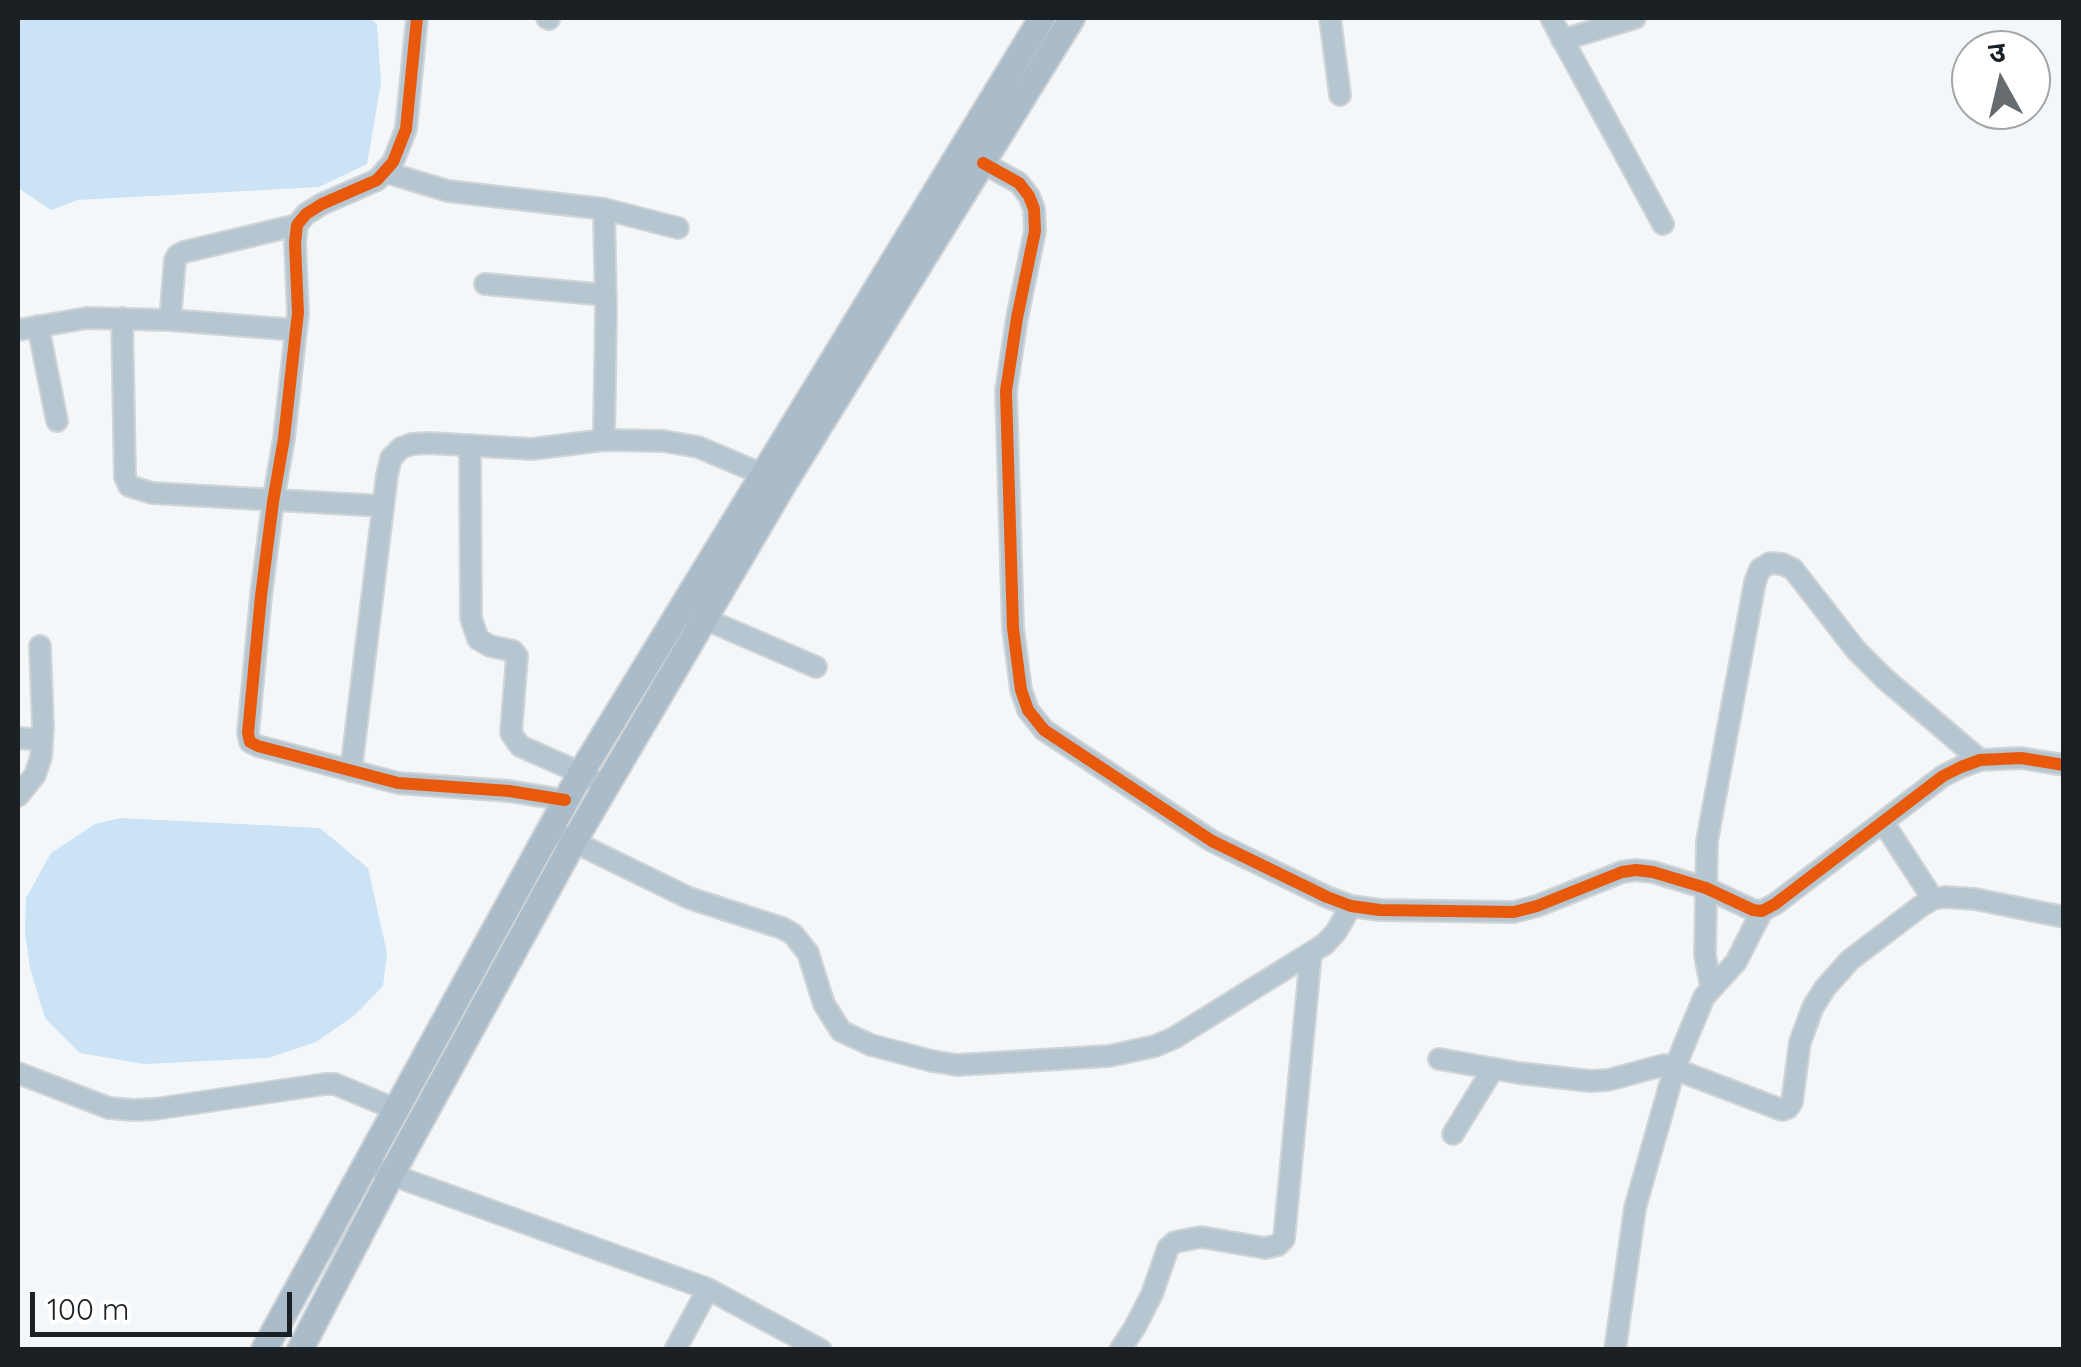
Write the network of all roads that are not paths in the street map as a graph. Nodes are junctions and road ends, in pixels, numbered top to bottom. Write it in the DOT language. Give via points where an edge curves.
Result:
graph roads {
  1 [pos="417,18"];
  2 [pos="1042,18"];
  3 [pos="1072,18"];
  4 [pos="1330,18"];
  5 [pos="1551,18"];
  6 [pos="1635,18"];
  7 [pos="1562,40"];
  8 [pos="1340,95"];
  9 [pos="982,163"];
  10 [pos="386,172"];
  11 [pos="604,209"];
  12 [pos="1663,224"];
  13 [pos="297,226"];
  14 [pos="678,228"];
  15 [pos="485,284"];
  16 [pos="606,295"];
  17 [pos="122,318"];
  18 [pos="170,320"];
  19 [pos="28,328"];
  20 [pos="296,330"];
  21 [pos="57,421"];
  22 [pos="604,440"];
  23 [pos="470,445"];
  24 [pos="762,474"];
  25 [pos="273,502"];
  26 [pos="383,506"];
  27 [pos="704,619"];
  28 [pos="40,646"];
  29 [pos="816,667"];
  30 [pos="18,738"];
  31 [pos="42,740"];
  32 [pos="1980,760"];
  33 [pos="2064,765"];
  34 [pos="351,770"];
  35 [pos="580,772"];
  36 [pos="606,787"];
  37 [pos="18,796"];
  38 [pos="565,800"];
  39 [pos="1883,822"];
  40 [pos="549,830"];
  41 [pos="574,841"];
  42 [pos="1706,888"];
  43 [pos="1933,899"];
  44 [pos="1351,906"];
  45 [pos="1762,910"];
  46 [pos="2064,917"];
  47 [pos="1311,953"];
  48 [pos="1711,987"];
  49 [pos="1439,1059"];
  50 [pos="1675,1067"];
  51 [pos="1493,1068"];
  52 [pos="18,1073"];
  53 [pos="395,1109"];
  54 [pos="1452,1134"];
  55 [pos="366,1165"];
  56 [pos="391,1175"];
  57 [pos="708,1289"];
  58 [pos="264,1350"];
  59 [pos="300,1350"];
  60 [pos="674,1350"];
  61 [pos="821,1350"];
  62 [pos="1120,1350"];
  63 [pos="1614,1350"];
  1 -- 10 [label="street" via="406,129"];
  2 -- 24 [label="main road"];
  3 -- 9 [label="main road"];
  4 -- 8 [label="street"];
  5 -- 7 [label="street"];
  6 -- 7 [label="street"];
  7 -- 12 [label="street"];
  9 -- 27 [label="main road"];
  9 -- 44 [label="street" via="1019,184 1034,210 1006,391 1013,628 1028,710 1044,730 1212,841"];
  10 -- 11 [label="street" via="448,192"];
  10 -- 13 [label="street" via="322,204"];
  11 -- 14 [label="street"];
  11 -- 16 [label="street"];
  13 -- 18 [label="street" via="178,255"];
  13 -- 20 [label="street"];
  15 -- 16 [label="street"];
  16 -- 22 [label="street"];
  17 -- 18 [label="street"];
  17 -- 19 [label="street"];
  17 -- 25 [label="street" via="129,486"];
  18 -- 20 [label="street"];
  19 -- 21 [label="street"];
  20 -- 25 [label="street"];
  22 -- 23 [label="street" via="532,450"];
  22 -- 24 [label="street" via="684,444"];
  23 -- 26 [label="street" via="401,448 389,464"];
  23 -- 35 [label="street" via="473,629 478,639 517,656 514,740"];
  24 -- 35 [label="main road"];
  25 -- 26 [label="street"];
  25 -- 34 [label="street" via="250,742"];
  26 -- 34 [label="street"];
  27 -- 29 [label="street"];
  27 -- 36 [label="main road"];
  28 -- 31 [label="street"];
  30 -- 31 [label="street"];
  31 -- 37 [label="street" via="40,766"];
  32 -- 33 [label="street"];
  32 -- 39 [label="street" via="1944,776"];
  32 -- 42 [label="street" via="1856,650 1793,569 1770,563 1755,582 1710,816"];
  34 -- 38 [label="street" via="398,783"];
  35 -- 36 [label="street"];
  35 -- 38 [label="main road"];
  36 -- 41 [label="main road"];
  38 -- 40 [label="main road"];
  39 -- 43 [label="street"];
  39 -- 45 [label="street"];
  40 -- 41 [label="street"];
  40 -- 53 [label="main road"];
  41 -- 47 [label="street" via="689,898 793,934 808,953 824,1004 841,1031 932,1062 978,1065 1138,1051 1174,1038"];
  41 -- 56 [label="main road"];
  42 -- 44 [label="street" via="1636,870 1514,912"];
  42 -- 45 [label="street"];
  42 -- 48 [label="street"];
  43 -- 46 [label="street" via="1975,898"];
  43 -- 50 [label="street" via="1850,960 1824,988 1800,1042 1788,1108 1776,1109"];
  44 -- 47 [label="street" via="1336,932"];
  45 -- 48 [label="street" via="1736,962"];
  47 -- 62 [label="street" via="1284,1239 1265,1248 1200,1237 1175,1242"];
  48 -- 50 [label="street"];
  49 -- 51 [label="street"];
  50 -- 51 [label="street" via="1590,1081"];
  50 -- 63 [label="street" via="1635,1208"];
  51 -- 54 [label="street"];
  52 -- 53 [label="street" via="108,1108 155,1109 336,1084"];
  53 -- 55 [label="main road"];
  55 -- 56 [label="street"];
  55 -- 58 [label="main road"];
  56 -- 57 [label="street"];
  56 -- 59 [label="main road"];
  57 -- 60 [label="street"];
  57 -- 61 [label="street"];
}
